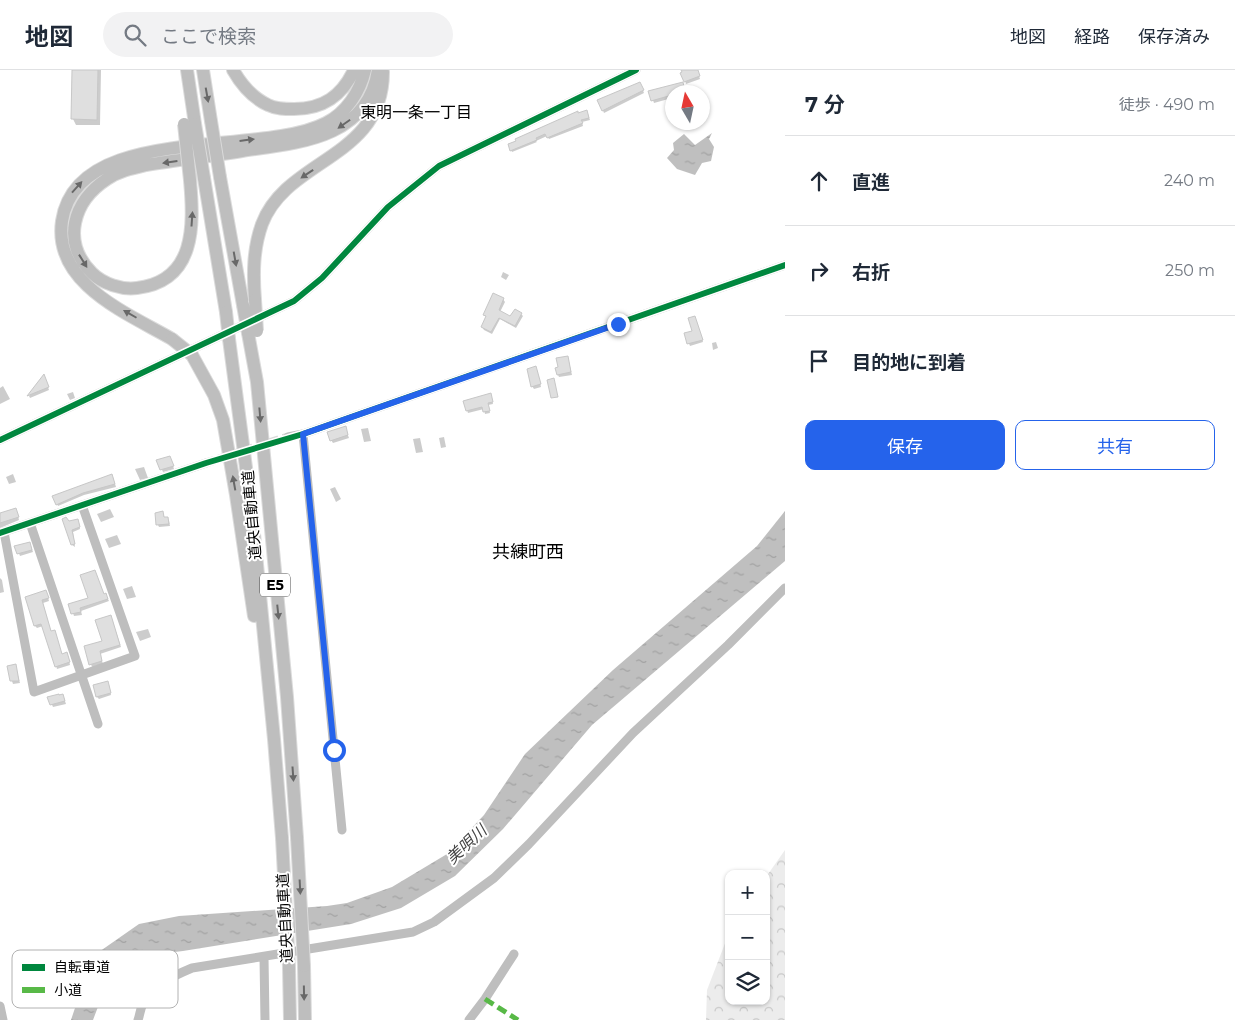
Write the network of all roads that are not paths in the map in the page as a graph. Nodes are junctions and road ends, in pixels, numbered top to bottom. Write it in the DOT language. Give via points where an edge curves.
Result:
graph roads {
  1 [pos="187,70"];
  2 [pos="203,70"];
  3 [pos="233,70"];
  4 [pos="354,70"];
  5 [pos="365,70"];
  6 [pos="378,70"];
  7 [pos="383,70"];
  8 [pos="636,70"];
  9 [pos="619,74"];
  10 [pos="190,124"];
  11 [pos="785,265"];
  12 [pos="249,302"];
  13 [pos="303,434"];
  14 [pos="288,437"];
  15 [pos="0,440"];
  16 [pos="206,463"];
  17 [pos="82,505"];
  18 [pos="30,523"];
  19 [pos="2,533"];
  20 [pos="785,588"];
  21 [pos="81,675"];
  22 [pos="98,724"];
  23 [pos="274,739"];
  24 [pos="342,830"];
  25 [pos="514,954"];
  26 [pos="264,957"];
  27 [pos="178,974"];
  28 [pos="0,1006"];
  29 [pos="142,1008"];
  30 [pos="3,1020"];
  31 [pos="138,1020"];
  32 [pos="265,1020"];
  33 [pos="290,1020"];
  34 [pos="305,1020"];
  35 [pos="469,1020"];
  1 -- 10 [label="highway, 道央自動車道 / E5"];
  2 -- 12 [label="highway, 道央自動車道 / E5, one-way, bridge" via="220,176"];
  3 -- 4 [label="highway" via="252,95 268,105 284,109 304,109 327,102 345,88"];
  23 -- 5 [label="highway, one-way, bridge" via="223,420 214,395 192,355 172,338 86,286 67,260 61,244 61,230 64,210 72,193 83,180 101,168 136,155 294,134 326,123 353,98"];
  6 -- 10 [label="highway, one-way, bridge" via="376,82 358,113 321,137 295,144 146,165 125,170 96,186 82,202 74,231 81,258 103,281 135,289 155,284 173,273 186,254 193,213 190,180"];
  7 -- 12 [label="highway, one-way" via="383,89 363,130 337,154 293,184 272,206 262,223"];
  8 -- 9 [label="street"];
  9 -- 15 [label="street" via="439,166 388,206 322,278 294,301"];
  10 -- 23 [label="highway, 道央自動車道 / E5, bridge" via="204,178 226,312 252,513"];
  11 -- 13 [label="street"];
  12 -- 34 [label="highway, 道央自動車道 / E5, one-way, bridge" via="287,696 298,838"];
  13 -- 14 [label="street"];
  13 -- 24 [label="street"];
  16 -- 17 [label="street"];
  17 -- 18 [label="street"];
  17 -- 21 [label="street" via="135,656"];
  18 -- 19 [label="street"];
  18 -- 21 [label="street"];
  19 -- 21 [label="street" via="34,692"];
  20 -- 26 [label="street" via="633,733 494,878 434,922 413,932"];
  21 -- 22 [label="street"];
  23 -- 33 [label="highway, 道央自動車道 / E5, bridge"];
  25 -- 35 [label="street"];
  26 -- 27 [label="street" via="192,968"];
  26 -- 32 [label="street"];
  28 -- 30 [label="street"];
  29 -- 31 [label="street"];
}
